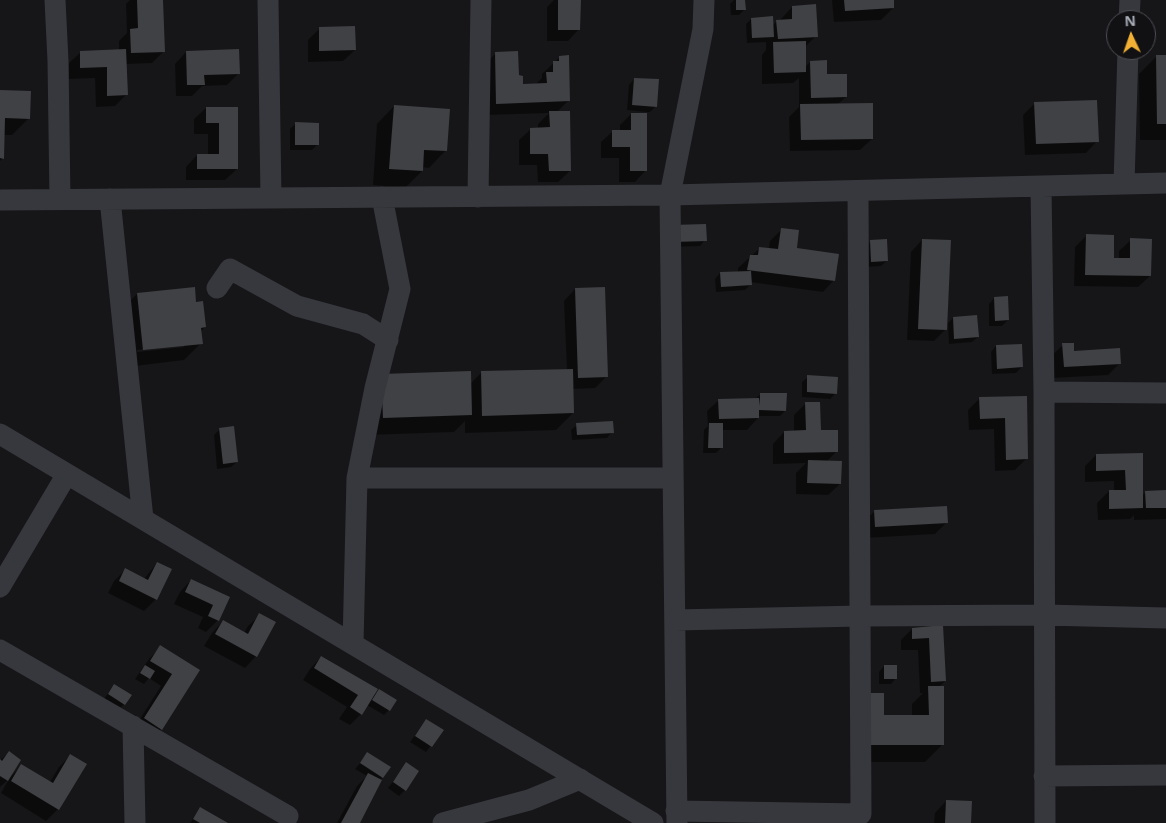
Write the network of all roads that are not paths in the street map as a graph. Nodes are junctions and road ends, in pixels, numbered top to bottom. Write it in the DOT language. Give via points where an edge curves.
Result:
graph roads {
  1 [pos="55,0"];
  2 [pos="268,0"];
  3 [pos="481,0"];
  4 [pos="704,0"];
  5 [pos="1128,60"];
  6 [pos="1166,183"];
  7 [pos="1124,184"];
  8 [pos="1041,186"];
  9 [pos="858,191"];
  10 [pos="670,195"];
  11 [pos="382,197"];
  12 [pos="478,197"];
  13 [pos="271,198"];
  14 [pos="60,199"];
  15 [pos="110,199"];
  16 [pos="0,200"];
  17 [pos="217,288"];
  18 [pos="388,340"];
  19 [pos="1044,392"];
  20 [pos="1166,393"];
  21 [pos="0,434"];
  22 [pos="67,474"];
  23 [pos="357,478"];
  24 [pos="673,478"];
  25 [pos="143,519"];
  26 [pos="0,587"];
  27 [pos="1045,615"];
  28 [pos="860,616"];
  29 [pos="1166,618"];
  30 [pos="675,620"];
  31 [pos="352,644"];
  32 [pos="0,650"];
  33 [pos="133,726"];
  34 [pos="1166,775"];
  35 [pos="1044,776"];
  36 [pos="580,779"];
  37 [pos="677,817"];
  38 [pos="291,821"];
  39 [pos="135,823"];
  40 [pos="443,823"];
  41 [pos="653,823"];
  42 [pos="1044,823"];
  1 -- 14 [label="street"];
  2 -- 13 [label="street"];
  3 -- 12 [label="street"];
  4 -- 10 [label="street" via="703,29"];
  5 -- 7 [label="street"];
  6 -- 7 [label="street"];
  7 -- 8 [label="street"];
  8 -- 9 [label="street"];
  8 -- 19 [label="street"];
  9 -- 10 [label="street"];
  9 -- 28 [label="street"];
  10 -- 12 [label="street"];
  10 -- 24 [label="street"];
  11 -- 12 [label="street"];
  11 -- 13 [label="street"];
  11 -- 18 [label="street" via="400,289"];
  13 -- 15 [label="street"];
  14 -- 15 [label="street"];
  14 -- 16 [label="street"];
  15 -- 25 [label="street"];
  17 -- 18 [label="street" via="230,269 297,306 363,324"];
  18 -- 23 [label="street"];
  19 -- 20 [label="street"];
  19 -- 27 [label="street"];
  21 -- 22 [label="street"];
  22 -- 25 [label="street"];
  22 -- 26 [label="street"];
  23 -- 24 [label="street"];
  23 -- 31 [label="street"];
  24 -- 30 [label="street"];
  25 -- 31 [label="street"];
  27 -- 28 [label="street"];
  27 -- 29 [label="street"];
  27 -- 35 [label="street"];
  28 -- 30 [label="street"];
  28 -- 37 [label="street" via="861,814"];
  30 -- 37 [label="street"];
  31 -- 36 [label="street"];
  32 -- 33 [label="street"];
  33 -- 38 [label="street"];
  33 -- 39 [label="street"];
  34 -- 35 [label="street"];
  35 -- 42 [label="street"];
  36 -- 40 [label="street" via="529,800"];
  36 -- 41 [label="street"];
}
